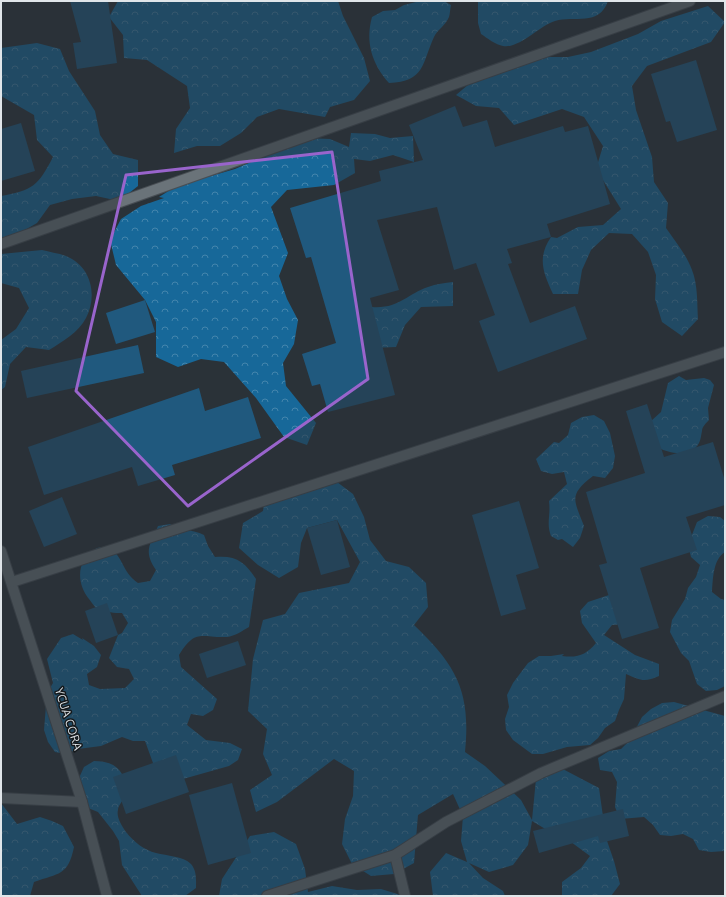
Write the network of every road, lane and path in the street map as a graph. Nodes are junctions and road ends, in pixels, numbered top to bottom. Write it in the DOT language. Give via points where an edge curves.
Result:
graph roads {
  1 [pos="690,1"];
  2 [pos="1,244"];
  3 [pos="725,352"];
  4 [pos="1,551"];
  5 [pos="12,582"];
  6 [pos="725,696"];
  7 [pos="1,798"];
  8 [pos="82,802"];
  9 [pos="395,855"];
  10 [pos="107,896"];
  11 [pos="268,896"];
  12 [pos="405,896"];
  1 -- 2 [label="street"];
  3 -- 5 [label="street"];
  4 -- 5 [label="street, YCUA CORA"];
  5 -- 8 [label="street, YCUA CORA"];
  6 -- 9 [label="street" via="541,773 446,822"];
  7 -- 8 [label="street"];
  8 -- 10 [label="street, YCUA CORA"];
  9 -- 11 [label="street"];
  9 -- 12 [label="street"];
}
